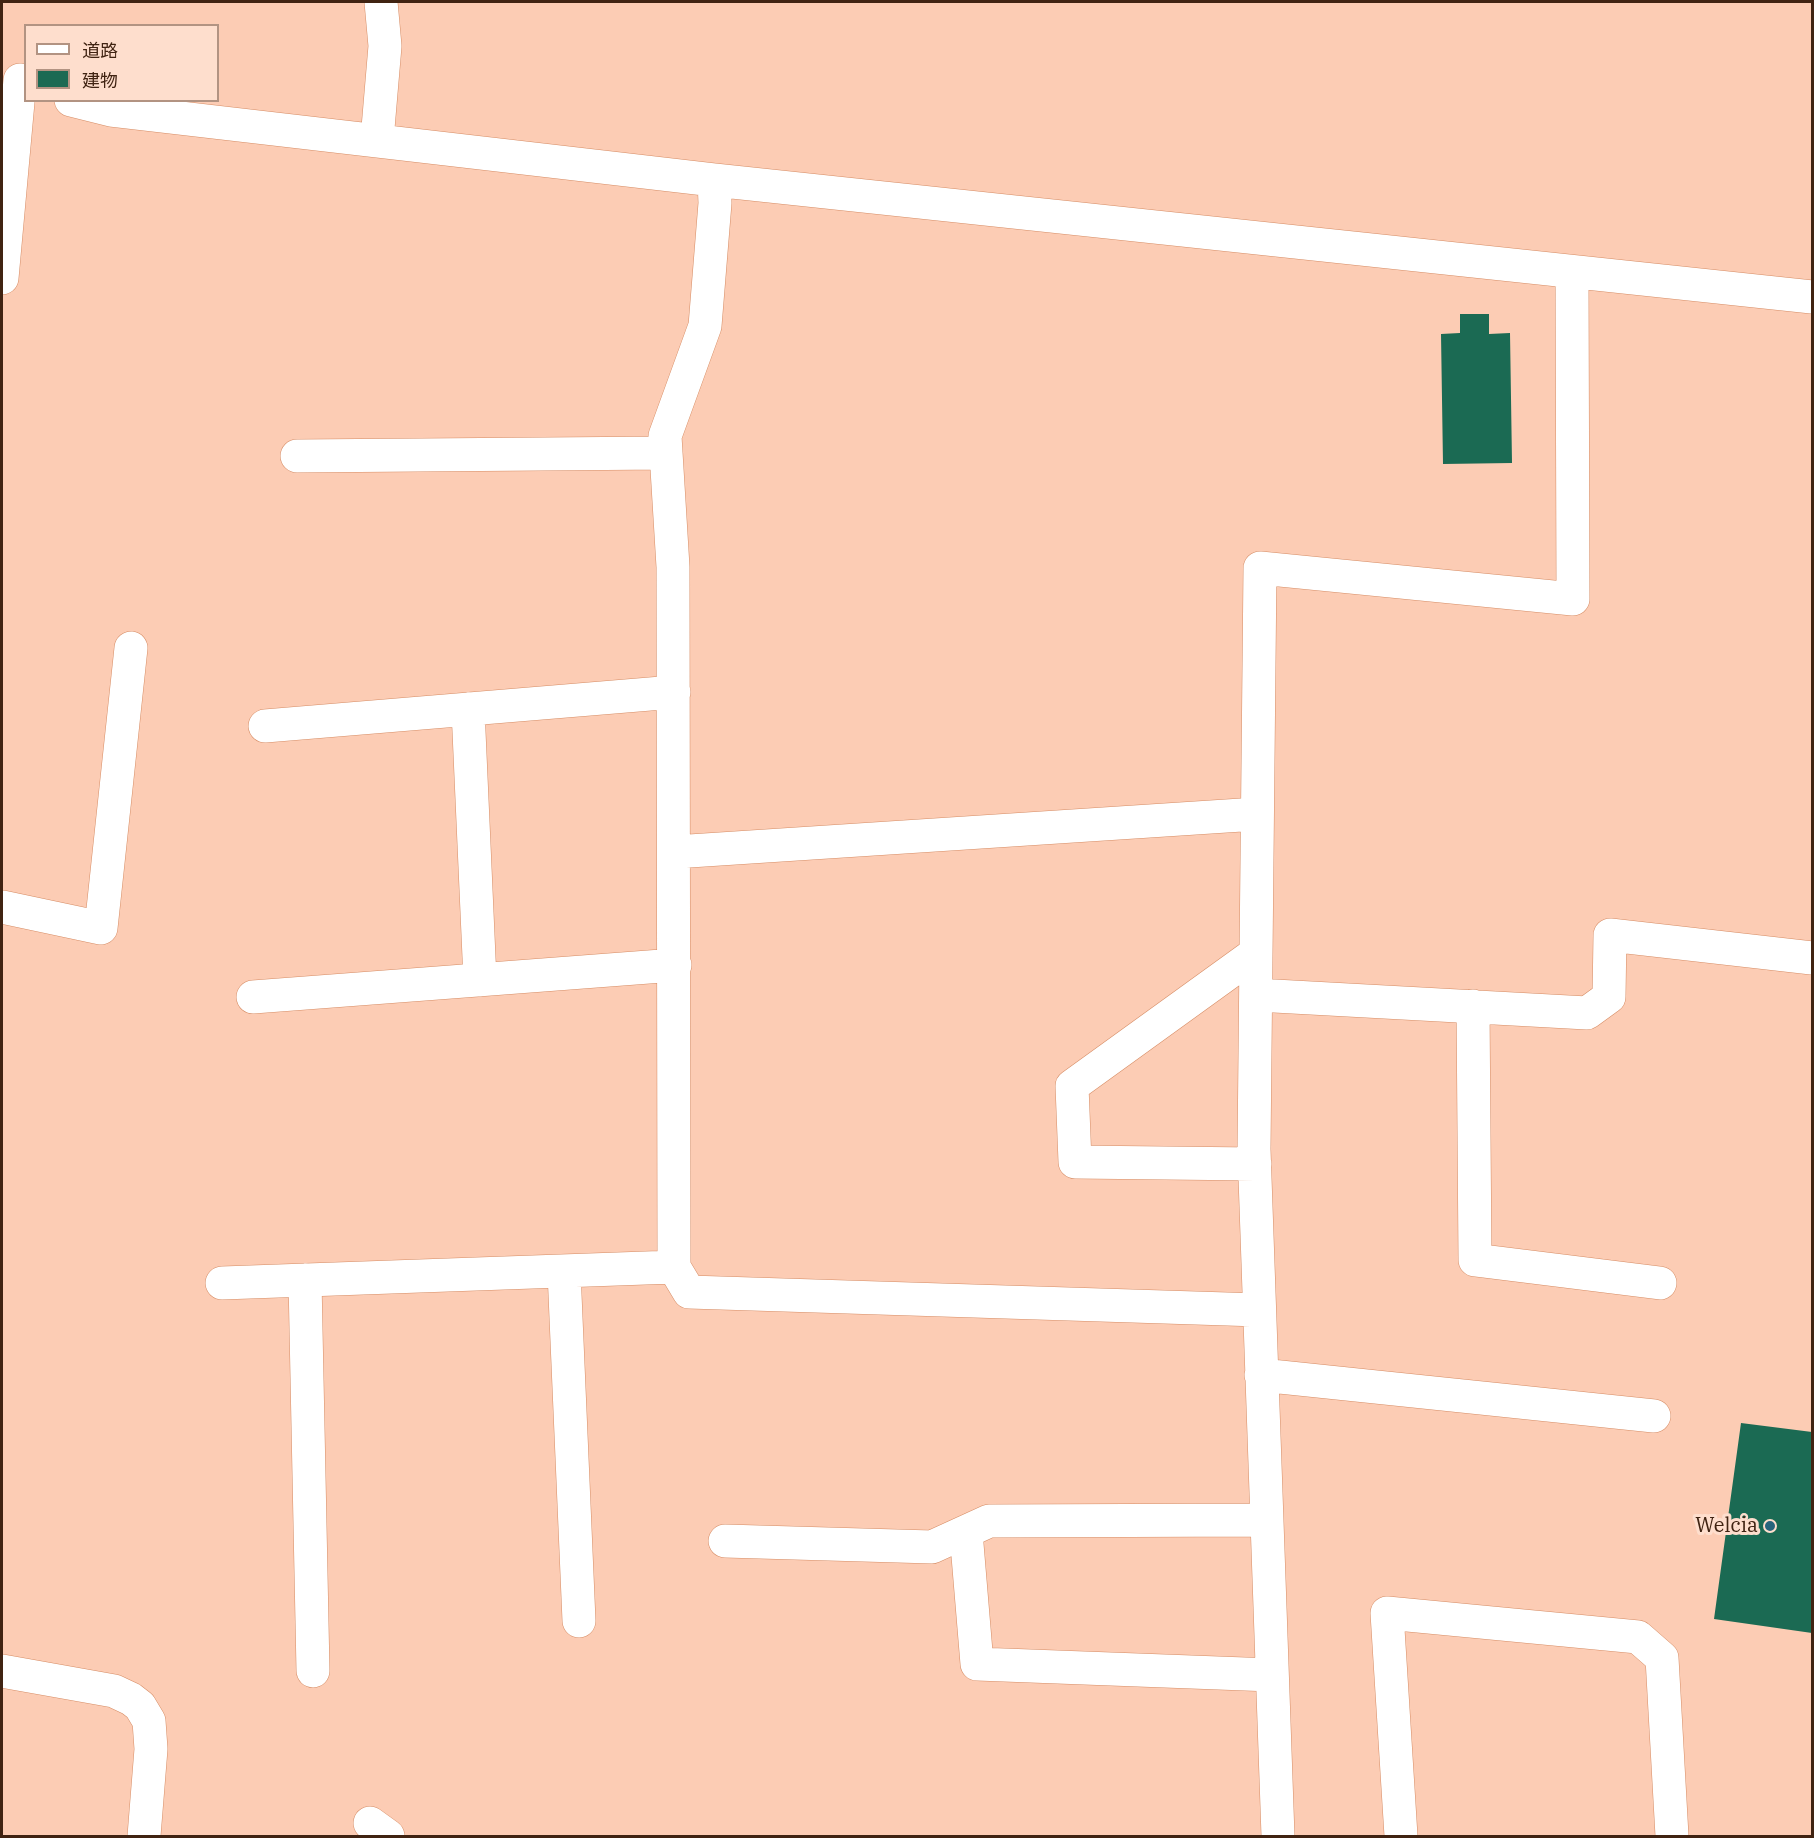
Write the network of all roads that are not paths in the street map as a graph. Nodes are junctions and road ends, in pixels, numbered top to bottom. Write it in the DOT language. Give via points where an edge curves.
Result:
graph roads {
  1 [pos="381,2"];
  2 [pos="12,79"];
  3 [pos="79,102"];
  4 [pos="377,140"];
  5 [pos="714,180"];
  6 [pos="1572,272"];
  7 [pos="2,278"];
  8 [pos="1812,297"];
  9 [pos="666,453"];
  10 [pos="297,456"];
  11 [pos="131,648"];
  12 [pos="674,692"];
  13 [pos="468,709"];
  14 [pos="265,726"];
  15 [pos="1257,814"];
  16 [pos="674,852"];
  17 [pos="2,907"];
  18 [pos="1256,953"];
  19 [pos="1812,958"];
  20 [pos="675,965"];
  21 [pos="480,980"];
  22 [pos="1256,995"];
  23 [pos="253,997"];
  24 [pos="1473,1006"];
  25 [pos="1255,1164"];
  26 [pos="674,1268"];
  27 [pos="564,1271"];
  28 [pos="305,1280"];
  29 [pos="222,1283"];
  30 [pos="1660,1283"];
  31 [pos="1259,1310"];
  32 [pos="1261,1375"];
  33 [pos="1654,1416"];
  34 [pos="1266,1520"];
  35 [pos="966,1532"];
  36 [pos="725,1541"];
  37 [pos="579,1622"];
  38 [pos="2,1671"];
  39 [pos="313,1671"];
  40 [pos="1272,1675"];
  41 [pos="144,1836"];
  42 [pos="1278,1836"];
  43 [pos="1401,1836"];
  44 [pos="1672,1836"];
  1 -- 4 [label="street" via="385,45"];
  2 -- 7 [label="street"];
  3 -- 4 [label="street" via="111,110"];
  4 -- 5 [label="street"];
  5 -- 6 [label="street"];
  5 -- 9 [label="street" via="705,326 665,436"];
  6 -- 8 [label="street"];
  6 -- 15 [label="street" via="1573,599 1260,568"];
  9 -- 10 [label="street"];
  9 -- 12 [label="street" via="673,567"];
  11 -- 17 [label="street" via="101,928"];
  12 -- 13 [label="street"];
  12 -- 16 [label="street"];
  13 -- 14 [label="street"];
  13 -- 21 [label="street"];
  15 -- 16 [label="street"];
  15 -- 18 [label="street"];
  16 -- 20 [label="street"];
  18 -- 22 [label="street"];
  18 -- 25 [label="street" via="1072,1086 1075,1162"];
  19 -- 24 [label="street" via="1610,935 1609,997 1587,1012"];
  20 -- 21 [label="street"];
  20 -- 26 [label="street"];
  21 -- 23 [label="street"];
  22 -- 24 [label="street"];
  22 -- 25 [label="street"];
  24 -- 30 [label="street" via="1475,1260"];
  25 -- 31 [label="street"];
  26 -- 27 [label="street"];
  26 -- 31 [label="street" via="689,1292"];
  27 -- 28 [label="street"];
  27 -- 37 [label="street"];
  28 -- 29 [label="street"];
  28 -- 39 [label="street"];
  31 -- 32 [label="street"];
  32 -- 33 [label="street"];
  32 -- 34 [label="street"];
  34 -- 35 [label="street" via="989,1521"];
  34 -- 40 [label="street"];
  35 -- 36 [label="street" via="932,1547"];
  35 -- 40 [label="street" via="977,1664"];
  38 -- 41 [label="street" via="114,1691 140,1706 149,1721 151,1749"];
  40 -- 42 [label="street"];
  43 -- 44 [label="street" via="1387,1613 1638,1637 1662,1658"];
}
